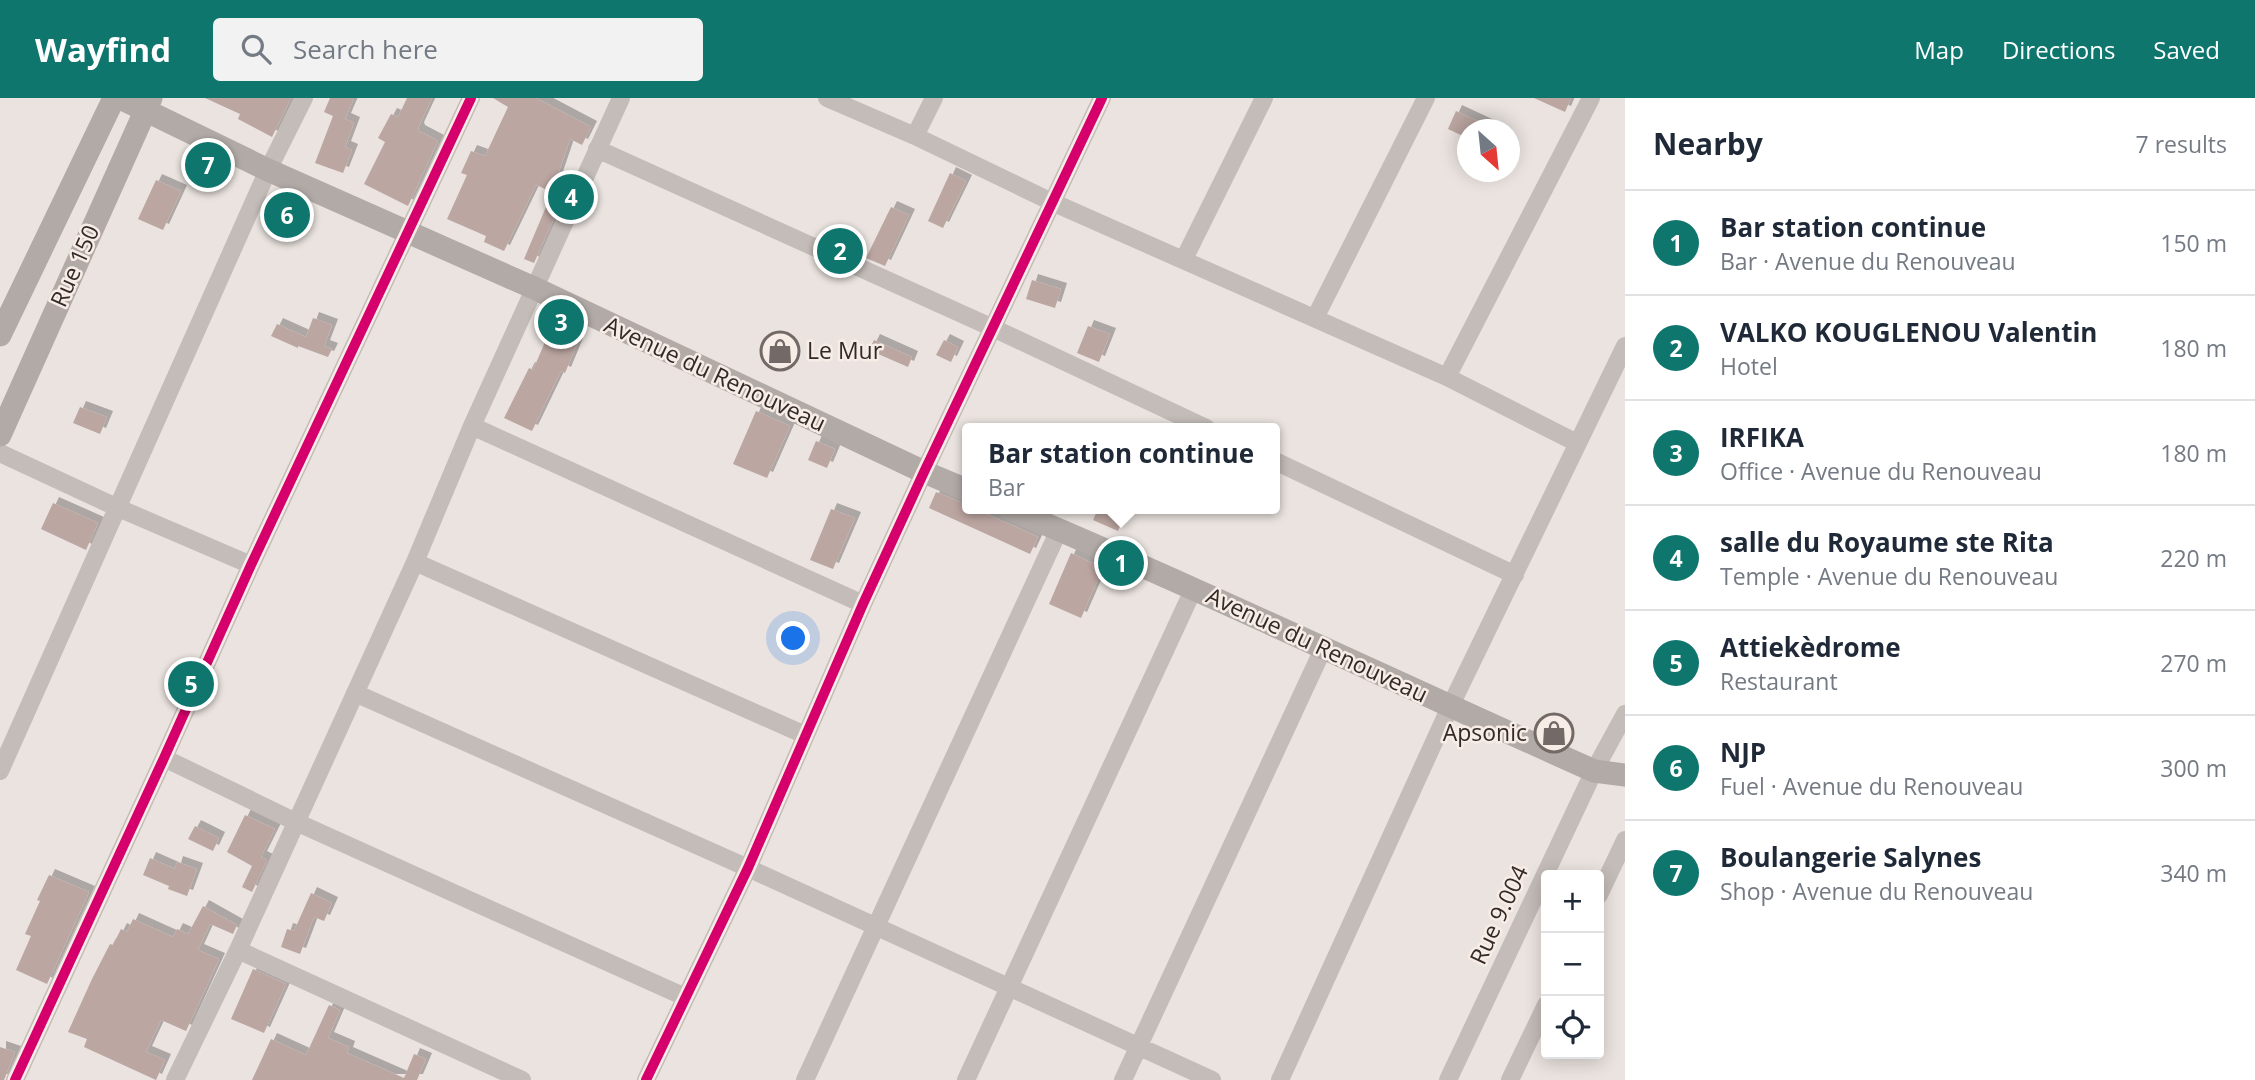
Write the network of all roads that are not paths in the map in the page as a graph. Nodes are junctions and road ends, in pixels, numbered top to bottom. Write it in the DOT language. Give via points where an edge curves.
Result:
graph roads {
  1 [pos="114,98"];
  2 [pos="120,98"];
  3 [pos="304,98"];
  4 [pos="471,98"];
  5 [pos="621,98"];
  6 [pos="827,98"];
  7 [pos="934,98"];
  8 [pos="1102,98"];
  9 [pos="1264,98"];
  10 [pos="1426,98"];
  11 [pos="1591,98"];
  12 [pos="148,104"];
  13 [pos="915,136"];
  14 [pos="597,149"];
  15 [pos="268,170"];
  16 [pos="1052,202"];
  17 [pos="408,232"];
  18 [pos="1184,259"];
  19 [pos="534,288"];
  20 [pos="1315,318"];
  21 [pos="993,328"];
  22 [pos="0,335"];
  23 [pos="1625,346"];
  24 [pos="1447,377"];
  25 [pos="1195,423"];
  26 [pos="472,426"];
  27 [pos="0,435"];
  28 [pos="1577,443"];
  29 [pos="0,453"];
  30 [pos="1280,463"];
  31 [pos="924,472"];
  32 [pos="962,489"];
  33 [pos="117,507"];
  34 [pos="1022,514"];
  35 [pos="1059,530"];
  36 [pos="415,562"];
  37 [pos="251,565"];
  38 [pos="1515,575"];
  39 [pos="1194,588"];
  40 [pos="863,604"];
  41 [pos="1323,649"];
  42 [pos="355,693"];
  43 [pos="1450,707"];
  44 [pos="1625,714"];
  45 [pos="805,735"];
  46 [pos="164,758"];
  47 [pos="0,771"];
  48 [pos="1594,771"];
  49 [pos="1625,775"];
  50 [pos="296,822"];
  51 [pos="1625,840"];
  52 [pos="748,868"];
  53 [pos="1604,884"];
  54 [pos="875,926"];
  55 [pos="238,950"];
  56 [pos="1010,988"];
  57 [pos="685,997"];
  58 [pos="1541,1015"];
  59 [pos="1138,1047"];
  60 [pos="179,1078"];
  61 [pos="15,1080"];
  62 [pos="522,1080"];
  63 [pos="646,1080"];
  64 [pos="805,1080"];
  65 [pos="966,1080"];
  66 [pos="1123,1080"];
  67 [pos="1212,1080"];
  68 [pos="1280,1080"];
  69 [pos="1448,1080"];
  70 [pos="1510,1080"];
  1 -- 22 [label="main road, Rue 150"];
  2 -- 12 [label="main road, Avenue du Renouveau"];
  3 -- 15 [label="street"];
  4 -- 17 [label="street"];
  5 -- 14 [label="street"];
  6 -- 13 [label="street"];
  7 -- 13 [label="street"];
  8 -- 16 [label="street"];
  9 -- 18 [label="street"];
  10 -- 20 [label="street"];
  11 -- 24 [label="street"];
  12 -- 15 [label="main road, Avenue du Renouveau"];
  12 -- 27 [label="main road, Rue 150"];
  13 -- 16 [label="street"];
  14 -- 19 [label="street"];
  14 -- 21 [label="street"];
  15 -- 17 [label="main road, Avenue du Renouveau"];
  15 -- 33 [label="street"];
  16 -- 18 [label="street"];
  16 -- 21 [label="street"];
  17 -- 19 [label="main road, Avenue du Renouveau"];
  17 -- 37 [label="street"];
  18 -- 20 [label="street"];
  19 -- 26 [label="street"];
  19 -- 31 [label="main road, Avenue du Renouveau"];
  20 -- 24 [label="street"];
  21 -- 25 [label="street"];
  21 -- 31 [label="street"];
  23 -- 28 [label="street"];
  24 -- 28 [label="street"];
  26 -- 36 [label="street"];
  26 -- 40 [label="street"];
  28 -- 38 [label="street"];
  29 -- 33 [label="street"];
  30 -- 38 [label="street"];
  31 -- 32 [label="main road, Avenue du Renouveau"];
  31 -- 40 [label="street"];
  33 -- 37 [label="street"];
  33 -- 47 [label="street"];
  34 -- 35 [label="main road, Avenue du Renouveau"];
  35 -- 39 [label="main road, Avenue du Renouveau"];
  35 -- 54 [label="street"];
  36 -- 42 [label="street"];
  36 -- 45 [label="street"];
  37 -- 46 [label="street"];
  38 -- 43 [label="street"];
  39 -- 41 [label="main road, Avenue du Renouveau"];
  39 -- 56 [label="street"];
  40 -- 45 [label="street"];
  41 -- 43 [label="main road, Avenue du Renouveau"];
  41 -- 59 [label="street"];
  42 -- 50 [label="street"];
  42 -- 52 [label="street"];
  43 -- 48 [label="main road, Avenue du Renouveau"];
  43 -- 68 [label="street"];
  44 -- 48 [label="street, Rue 9.004"];
  45 -- 52 [label="street"];
  46 -- 50 [label="street"];
  46 -- 61 [label="street"];
  48 -- 49 [label="main road, Avenue du Renouveau"];
  48 -- 69 [label="street, Rue 9.004"];
  50 -- 55 [label="street"];
  50 -- 57 [label="street"];
  51 -- 53 [label="street"];
  52 -- 54 [label="street"];
  52 -- 57 [label="street"];
  54 -- 56 [label="street"];
  54 -- 64 [label="street"];
  55 -- 60 [label="street"];
  55 -- 62 [label="street"];
  56 -- 59 [label="street"];
  56 -- 65 [label="street"];
  57 -- 63 [label="street"];
  58 -- 70 [label="street"];
  59 -- 66 [label="street"];
  59 -- 67 [label="street"];
}
